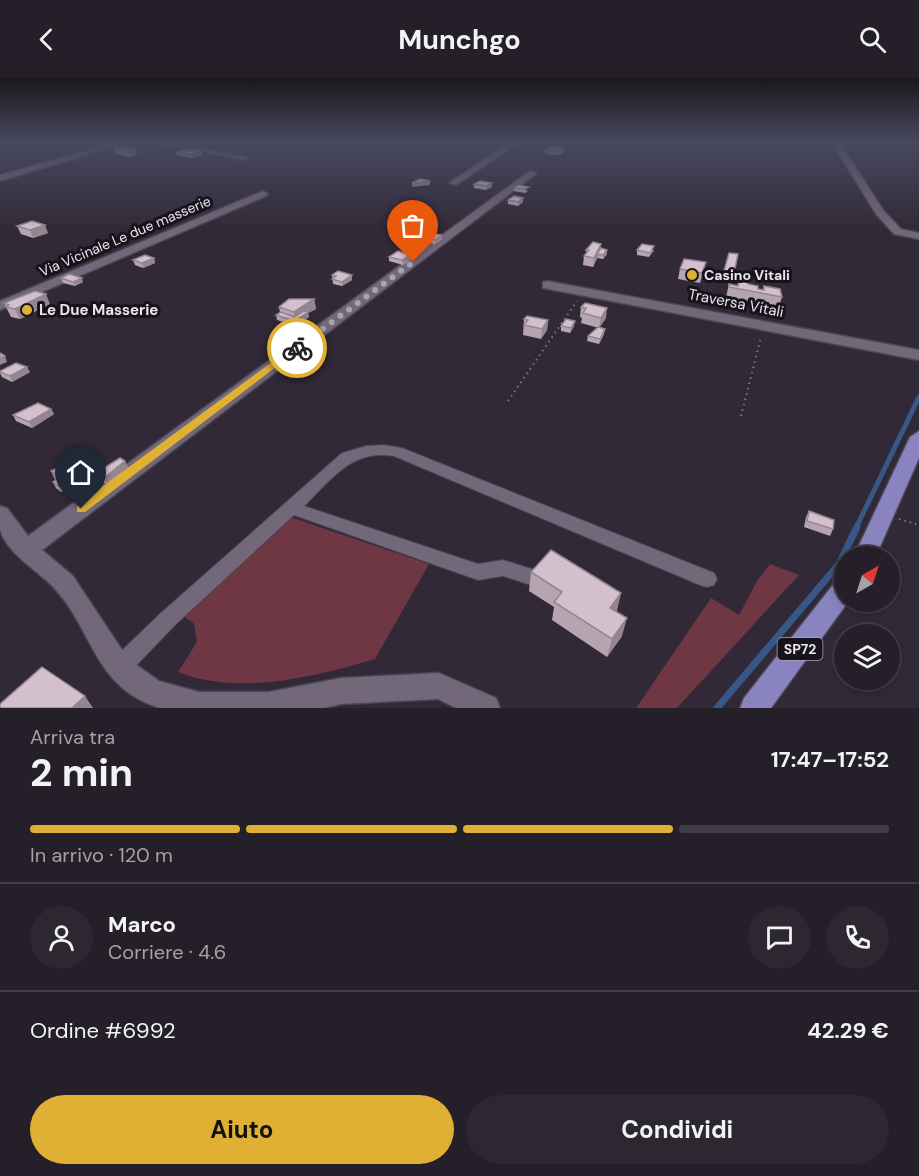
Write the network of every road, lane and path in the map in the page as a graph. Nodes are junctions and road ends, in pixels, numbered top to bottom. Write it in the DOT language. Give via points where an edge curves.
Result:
graph roads {
  1 [pos="19,172"];
  2 [pos="469,172"];
  3 [pos="854,172"];
  4 [pos="533,173"];
  5 [pos="0,178"];
  6 [pos="453,183"];
  7 [pos="263,194"];
  8 [pos="919,236"];
  9 [pos="547,285"];
  10 [pos="584,291"];
  11 [pos="0,306"];
  12 [pos="764,325"];
  13 [pos="919,355"];
  14 [pos="508,401"];
  15 [pos="741,416"];
  16 [pos="919,437"];
  17 [pos="291,508"];
  18 [pos="0,514"];
  19 [pos="885,515"];
  20 [pos="919,525"];
  21 [pos="870,546"];
  22 [pos="26,550"];
  23 [pos="531,577"];
  24 [pos="707,579"];
  25 [pos="834,601"];
  26 [pos="119,668"];
  27 [pos="486,708"];
  28 [pos="754,708"];
  1 -- 5 [label="street"];
  2 -- 6 [label="street"];
  3 -- 8 [label="street" via="879,212 898,232"];
  4 -- 22 [label="street"];
  7 -- 11 [label="street, Via Vicinale Le due masserie"];
  9 -- 10 [label="street, Traversa Vitali"];
  10 -- 12 [label="street, Traversa Vitali"];
  10 -- 14 [label="path"];
  12 -- 13 [label="street, Traversa Vitali"];
  12 -- 15 [label="path"];
  16 -- 19 [label="main road"];
  17 -- 23 [label="street" via="478,572 503,568"];
  17 -- 24 [label="street" via="347,457 379,448"];
  17 -- 26 [label="street"];
  18 -- 22 [label="street"];
  19 -- 20 [label="path"];
  19 -- 21 [label="main road"];
  22 -- 26 [label="street" via="64,583"];
  25 -- 28 [label="main road, SP72"];
  26 -- 27 [label="street" via="152,692 199,706 269,706 341,691 439,686"];
}
